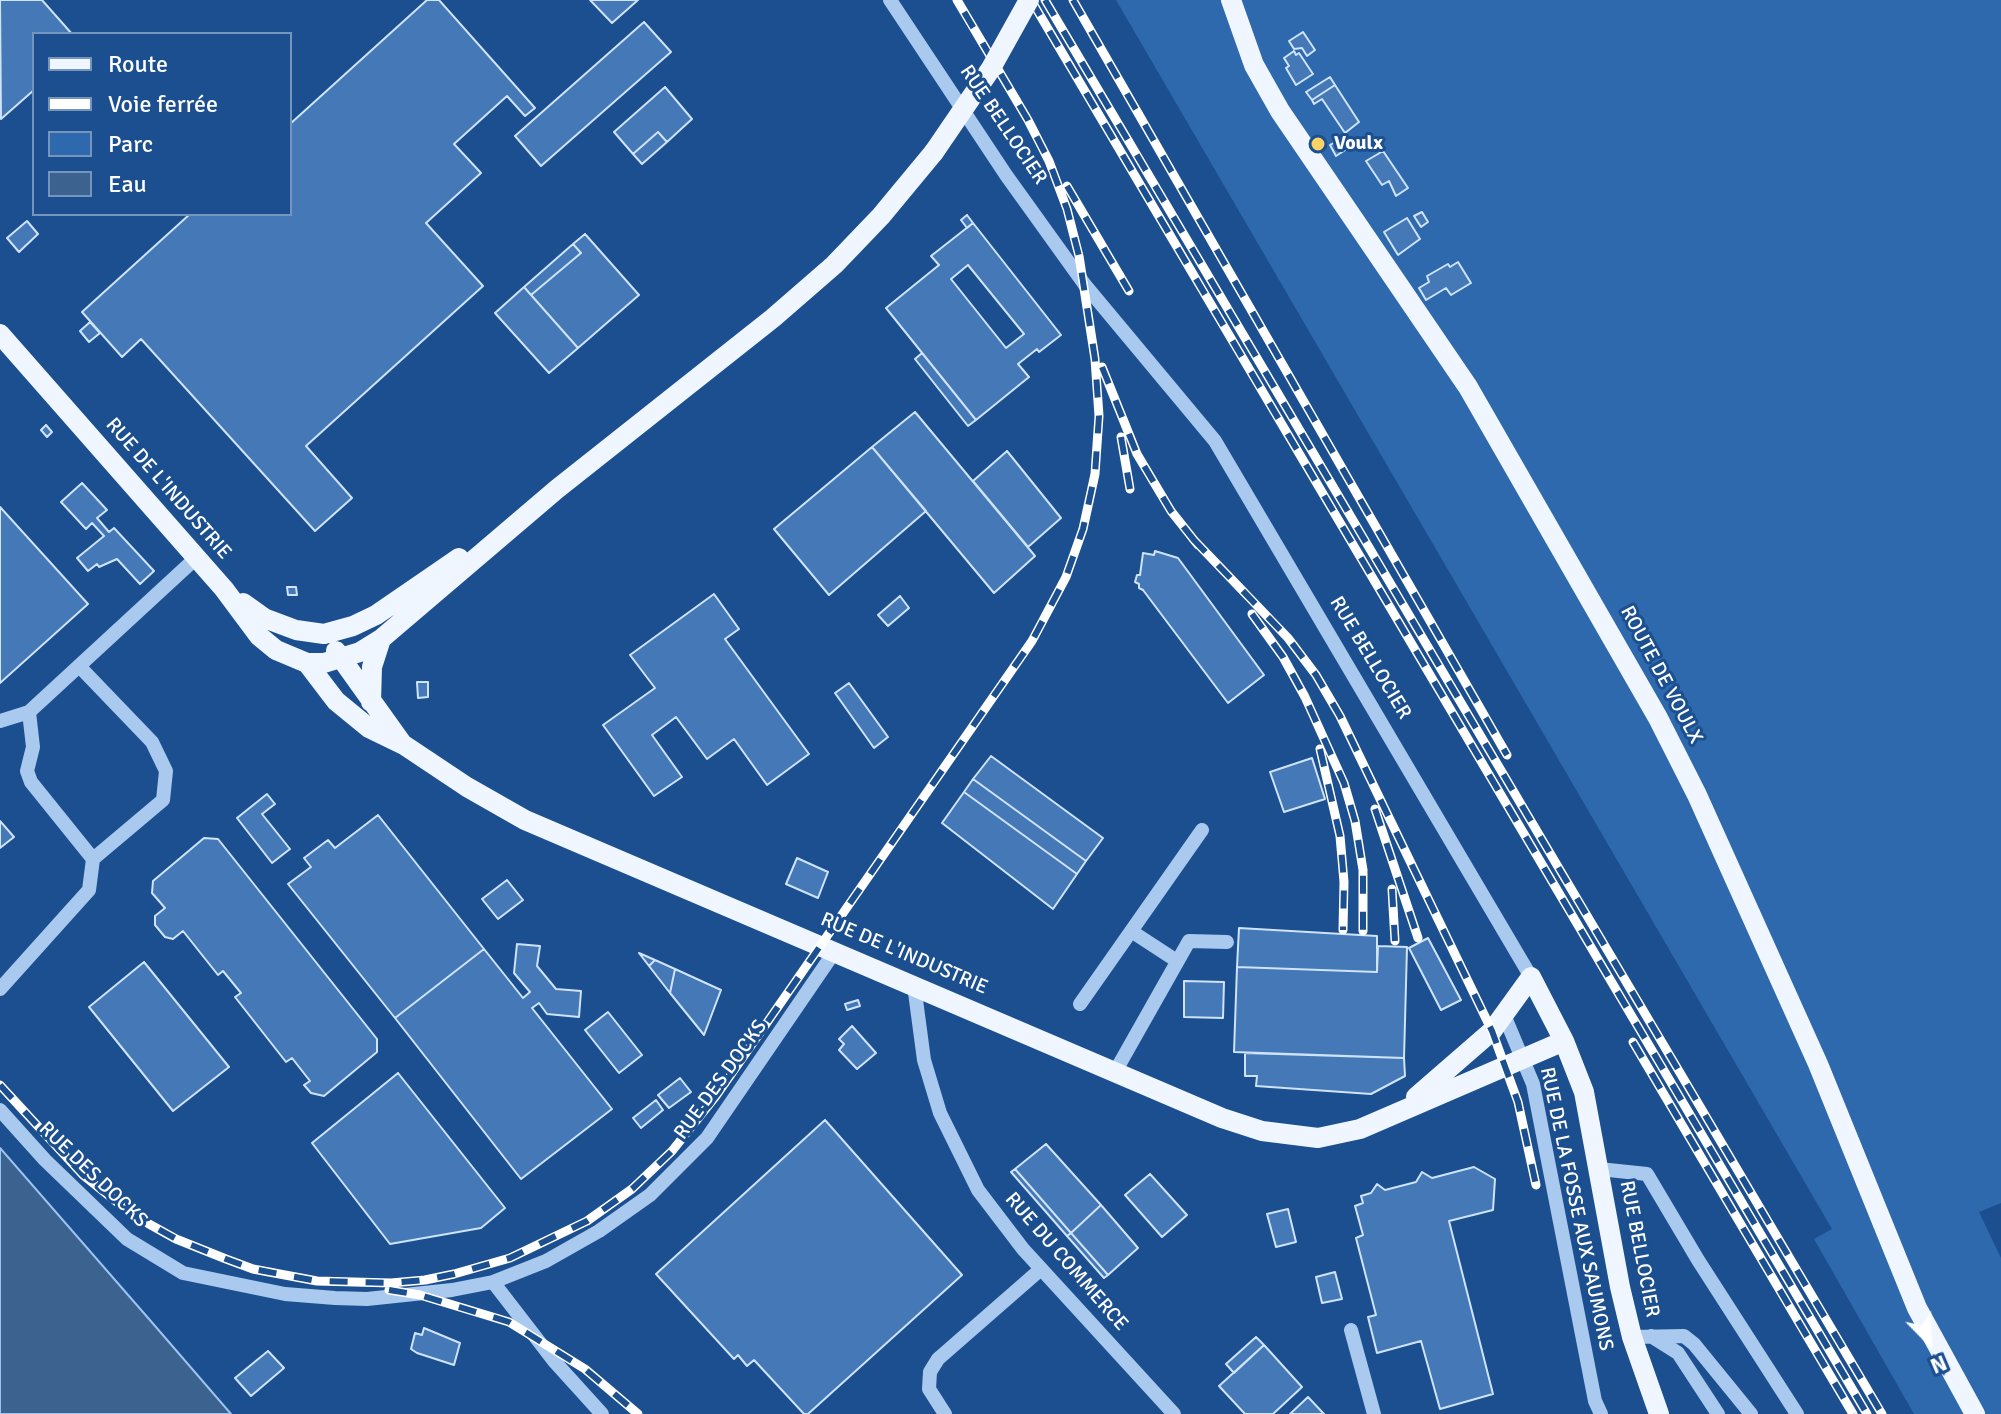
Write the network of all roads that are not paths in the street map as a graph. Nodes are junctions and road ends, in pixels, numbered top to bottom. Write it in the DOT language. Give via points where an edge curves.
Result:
graph roads {
  1 [pos="890,0"];
  2 [pos="1029,0"];
  3 [pos="1231,0"];
  4 [pos="0,334"];
  5 [pos="557,489"];
  6 [pos="196,558"];
  7 [pos="224,589"];
  8 [pos="324,634"];
  9 [pos="381,639"];
  10 [pos="324,662"];
  11 [pos="79,666"];
  12 [pos="371,702"];
  13 [pos="29,712"];
  14 [pos="0,721"];
  15 [pos="404,745"];
  16 [pos="1202,830"];
  17 [pos="93,859"];
  18 [pos="1131,931"];
  19 [pos="1227,942"];
  20 [pos="835,951"];
  21 [pos="1177,961"];
  22 [pos="1531,977"];
  23 [pos="914,985"];
  24 [pos="0,989"];
  25 [pos="1080,1004"];
  26 [pos="1504,1015"];
  27 [pos="1564,1041"];
  28 [pos="1523,1058"];
  29 [pos="1115,1072"];
  30 [pos="0,1110"];
  31 [pos="1401,1110"];
  32 [pos="1599,1169"];
  33 [pos="1041,1269"];
  34 [pos="493,1282"];
  35 [pos="1351,1330"];
  36 [pos="1641,1336"];
  37 [pos="602,1414"];
  38 [pos="945,1414"];
  39 [pos="1174,1414"];
  40 [pos="1374,1414"];
  41 [pos="1601,1414"];
  42 [pos="1659,1414"];
  43 [pos="1718,1414"];
  44 [pos="1751,1414"];
  45 [pos="1797,1414"];
  46 [pos="1975,1414"];
  1 -- 22 [label="street, RUE BELLOCIER" via="1085,285 1215,441"];
  2 -- 5 [label="main road, bridge" via="990,70 934,152 834,265"];
  3 -- 46 [label="main road, ROUTE DE VOULX" via="1262,81 1468,387 1658,718 1818,1064 1917,1308"];
  4 -- 6 [label="main road, RUE DE L'INDUSTRIE"];
  5 -- 8 [label="main road" via="376,615"];
  5 -- 9 [label="main road"];
  6 -- 7 [label="main road, RUE DE L'INDUSTRIE"];
  6 -- 11 [label="street"];
  7 -- 8 [label="main road" via="264,618"];
  7 -- 10 [label="main road, RUE DE L'INDUSTRIE" via="276,650"];
  8 -- 10 [label="main road"];
  9 -- 10 [label="main road"];
  9 -- 12 [label="main road" via="372,667"];
  10 -- 12 [label="main road"];
  10 -- 15 [label="main road" via="323,685 336,701 369,728"];
  11 -- 13 [label="street"];
  11 -- 17 [label="street" via="152,742 166,771 163,800"];
  12 -- 15 [label="main road"];
  13 -- 14 [label="street"];
  13 -- 17 [label="street" via="31,782"];
  15 -- 20 [label="main road, RUE DE L'INDUSTRIE" via="525,820"];
  16 -- 18 [label="street"];
  17 -- 24 [label="street" via="89,890"];
  18 -- 21 [label="street"];
  18 -- 25 [label="street"];
  19 -- 21 [label="street" via="1189,941"];
  20 -- 23 [label="main road, RUE DE L'INDUSTRIE"];
  20 -- 34 [label="street, RUE DES DOCKS" via="722,1118 674,1173 587,1239"];
  21 -- 29 [label="street"];
  22 -- 26 [label="main road"];
  22 -- 27 [label="main road, RUE BELLOCIER"];
  23 -- 29 [label="main road, RUE DE L'INDUSTRIE"];
  23 -- 33 [label="street, RUE DU COMMERCE" via="924,1060 940,1113 978,1190"];
  26 -- 28 [label="street, RUE DE LA FOSSE AUX SAUMONS"];
  26 -- 31 [label="main road"];
  27 -- 28 [label="main road"];
  27 -- 32 [label="main road, RUE BELLOCIER" via="1584,1092"];
  28 -- 31 [label="main road"];
  28 -- 41 [label="street, RUE DE LA FOSSE AUX SAUMONS" via="1533,1084"];
  29 -- 31 [label="main road, RUE DE L'INDUSTRIE" via="1222,1118 1297,1137 1339,1135"];
  30 -- 34 [label="street, RUE DES DOCKS" via="127,1239 183,1273 285,1294 367,1299"];
  32 -- 36 [label="main road, RUE BELLOCIER" via="1620,1287"];
  32 -- 45 [label="street" via="1647,1174"];
  33 -- 38 [label="street" via="938,1359 929,1389"];
  33 -- 39 [label="street, RUE DU COMMERCE"];
  34 -- 37 [label="street"];
  35 -- 40 [label="street"];
  36 -- 42 [label="main road, RUE BELLOCIER"];
  36 -- 43 [label="street" via="1678,1353"];
  36 -- 44 [label="street" via="1684,1336"];
}
